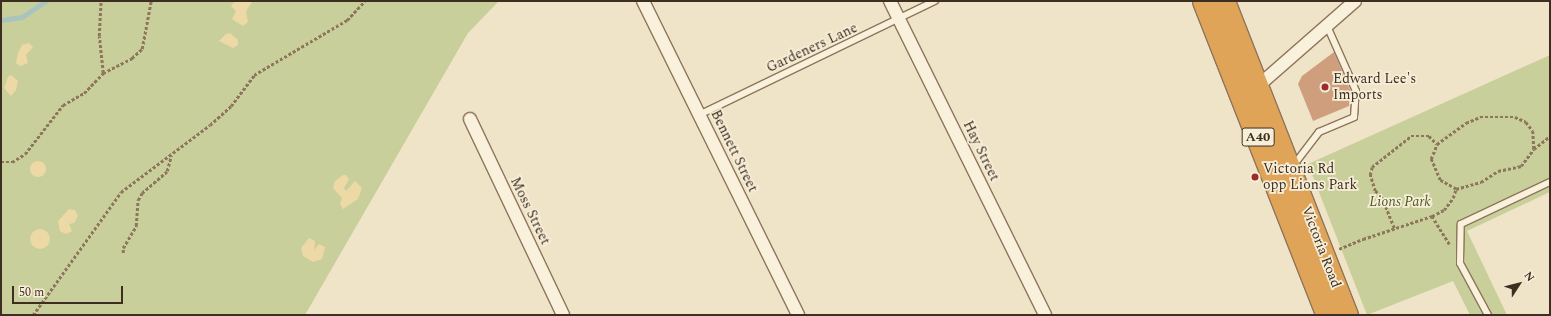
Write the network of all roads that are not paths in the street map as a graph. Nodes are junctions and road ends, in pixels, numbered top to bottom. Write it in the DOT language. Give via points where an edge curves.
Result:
graph roads {
  1 [pos="643,1"];
  2 [pos="890,1"];
  3 [pos="935,1"];
  4 [pos="1203,1"];
  5 [pos="1224,1"];
  6 [pos="1355,1"];
  7 [pos="899,20"];
  8 [pos="1327,26"];
  9 [pos="1258,86"];
  10 [pos="699,115"];
  11 [pos="470,120"];
  12 [pos="1290,169"];
  13 [pos="1550,182"];
  14 [pos="563,315"];
  15 [pos="798,315"];
  16 [pos="1045,315"];
  17 [pos="1327,315"];
  18 [pos="1347,315"];
  19 [pos="1488,315"];
  1 -- 10 [label="street, Bennett Street"];
  2 -- 7 [label="street, Hay Street"];
  3 -- 7 [label="lane, Gardeners Lane"];
  4 -- 17 [label="highway, Victoria Road / A40"];
  5 -- 9 [label="highway, Victoria Road / A40"];
  6 -- 8 [label="street"];
  7 -- 10 [label="lane, Gardeners Lane"];
  7 -- 16 [label="street, Hay Street"];
  8 -- 9 [label="street"];
  8 -- 12 [label="lane" via="1356,91 1354,117 1319,132"];
  9 -- 12 [label="highway, Victoria Road / A40"];
  10 -- 15 [label="street, Bennett Street"];
  11 -- 14 [label="street, Moss Street"];
  12 -- 18 [label="highway, Victoria Road / A40"];
  13 -- 19 [label="lane" via="1461,224 1460,263"];
}
